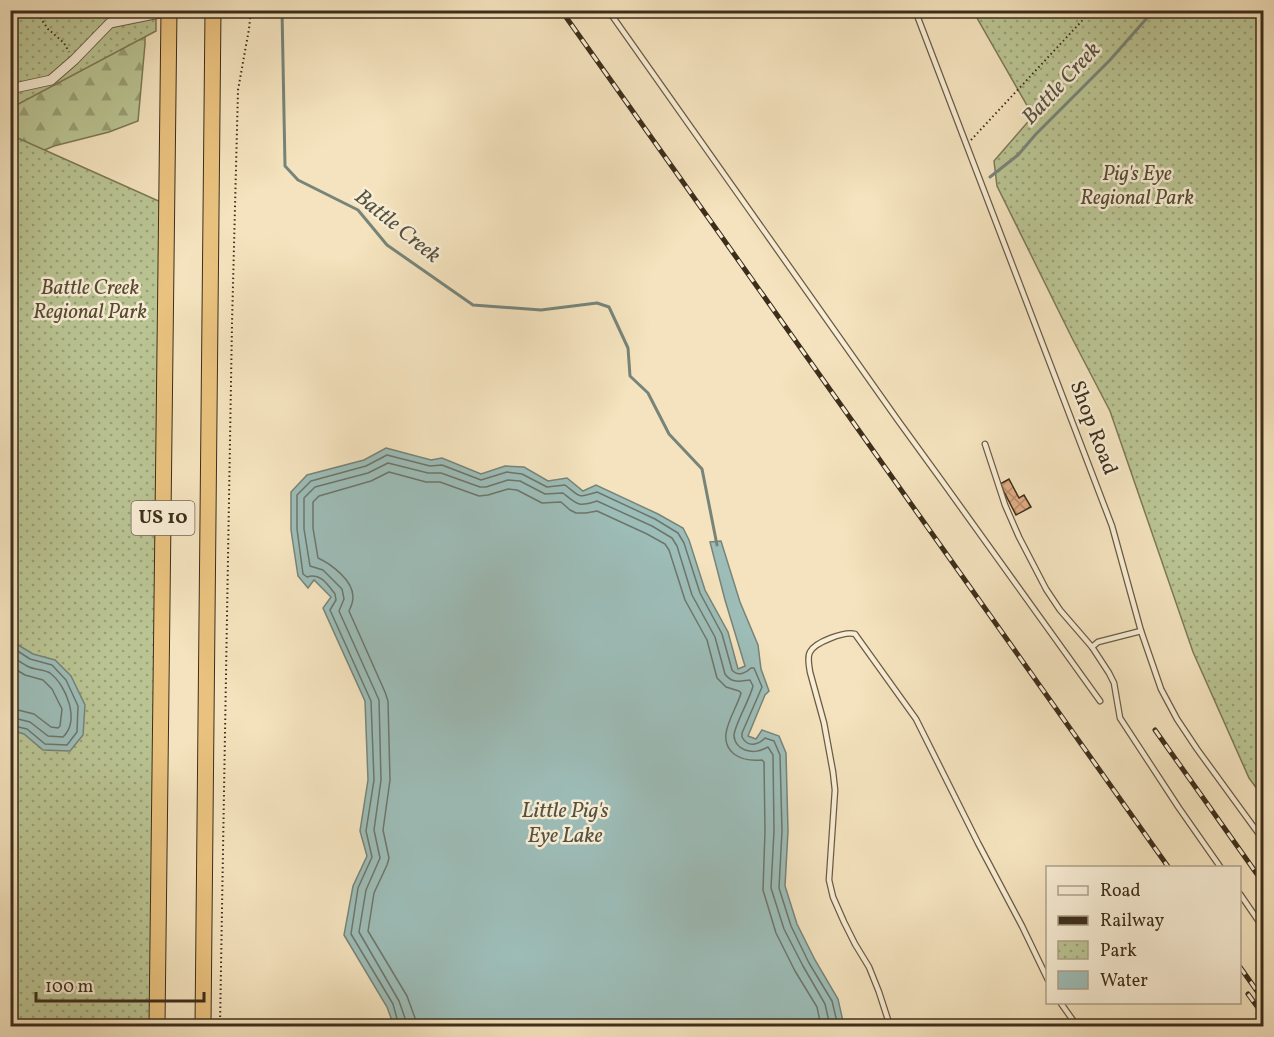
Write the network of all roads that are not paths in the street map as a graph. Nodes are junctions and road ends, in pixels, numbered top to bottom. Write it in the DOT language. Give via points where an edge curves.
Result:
graph roads {
  1 [pos="213,10"];
  2 [pos="608,10"];
  3 [pos="915,10"];
  4 [pos="169,11"];
  5 [pos="10,88"];
  6 [pos="985,444"];
  7 [pos="1141,631"];
  8 [pos="1092,647"];
  9 [pos="1100,702"];
  10 [pos="1263,842"];
  11 [pos="1220,866"];
  12 [pos="1241,897"];
  13 [pos="1263,928"];
  14 [pos="1046,978"];
  15 [pos="1061,1004"];
  16 [pos="157,1026"];
  17 [pos="203,1026"];
  18 [pos="890,1026"];
  19 [pos="1077,1026"];
  1 -- 17 [label="highway, US 10"];
  2 -- 9 [label="lane"];
  3 -- 7 [label="lane, Shop Road" via="1112,526"];
  4 -- 5 [label="street" via="110,23 51,80"];
  4 -- 16 [label="highway, US 10"];
  6 -- 8 [label="lane" via="1005,505 1046,589"];
  7 -- 8 [label="lane"];
  7 -- 10 [label="lane, Shop Road" via="1161,689 1177,719"];
  8 -- 11 [label="lane" via="1114,683 1120,718"];
  12 -- 13 [label="lane"];
  14 -- 18 [label="lane" via="916,719 855,634 846,633 816,645 809,653 835,790 829,880 844,922 869,967"];
  15 -- 19 [label="lane"];
}
